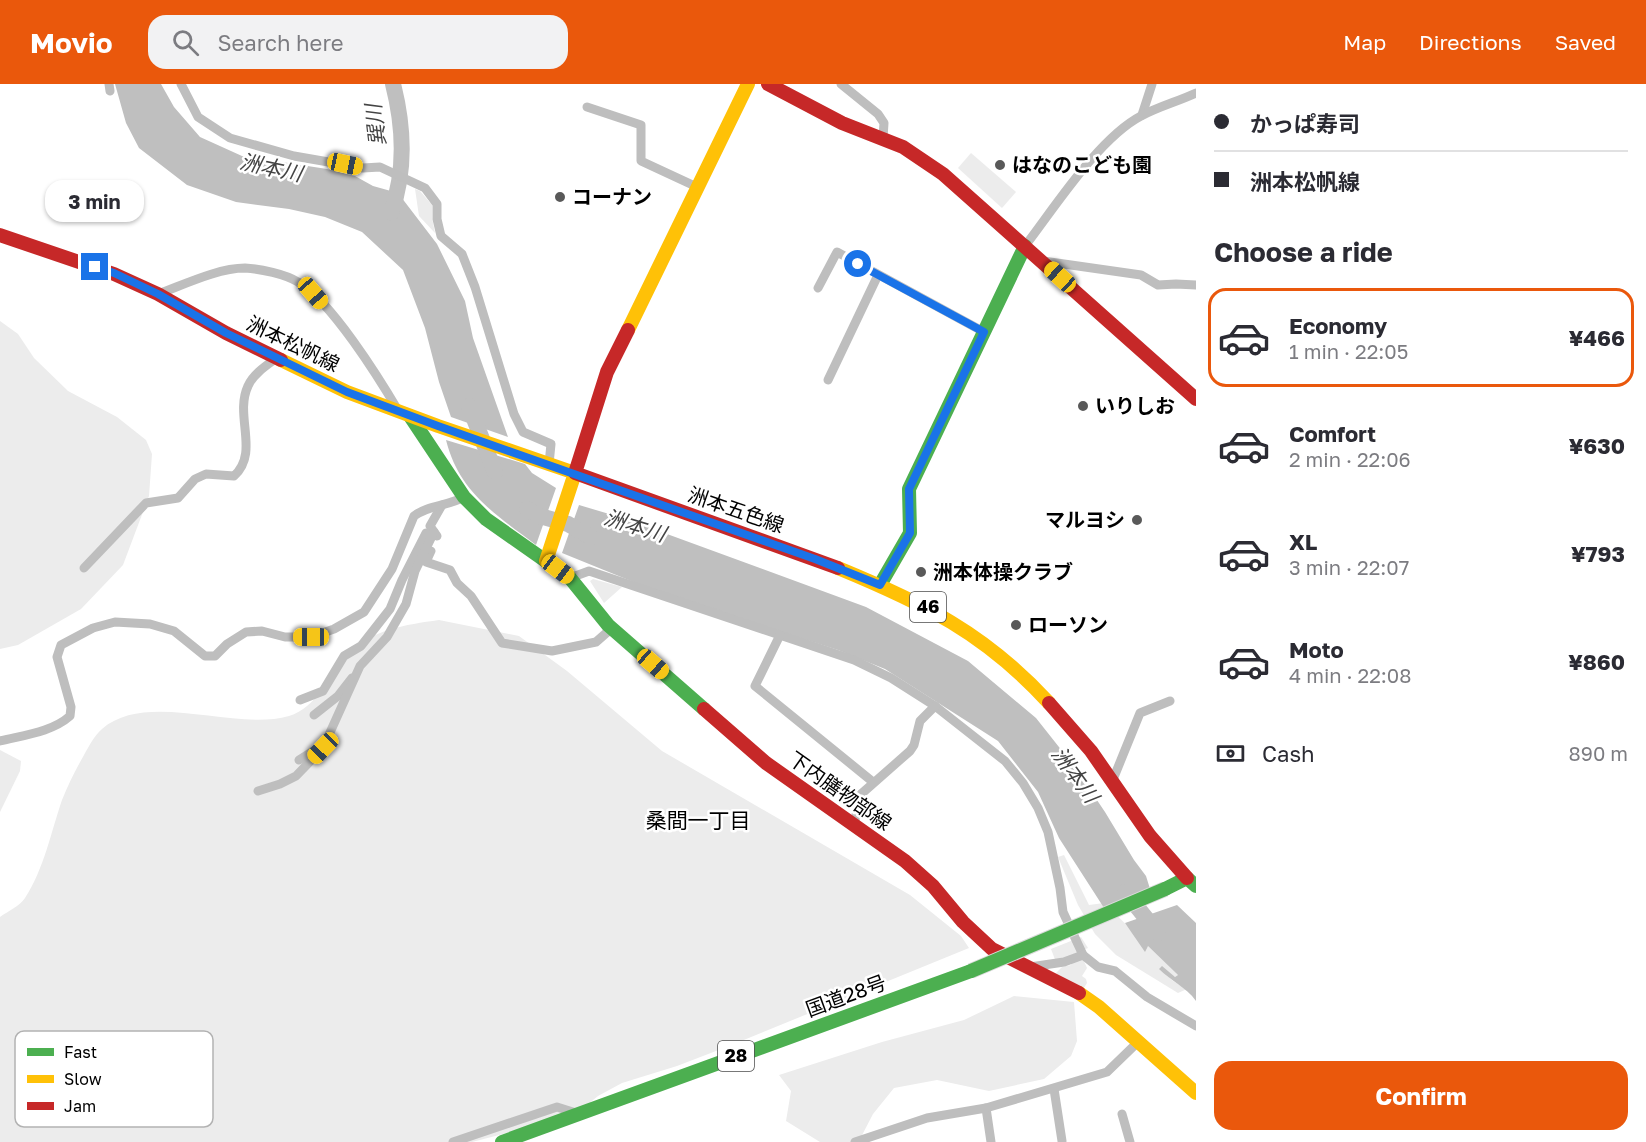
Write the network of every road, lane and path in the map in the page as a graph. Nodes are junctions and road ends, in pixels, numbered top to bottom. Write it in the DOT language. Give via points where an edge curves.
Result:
graph roads {
  1 [pos="181,84"];
  2 [pos="748,84"];
  3 [pos="768,84"];
  4 [pos="841,84"];
  5 [pos="1152,84"];
  6 [pos="1196,93"];
  7 [pos="586,107"];
  8 [pos="1142,115"];
  9 [pos="883,138"];
  10 [pos="697,187"];
  11 [pos="0,235"];
  12 [pos="1025,246"];
  13 [pos="1043,261"];
  14 [pos="878,275"];
  15 [pos="1196,285"];
  16 [pos="818,288"];
  17 [pos="158,294"];
  18 [pos="984,332"];
  19 [pos="278,357"];
  20 [pos="828,380"];
  21 [pos="1196,399"];
  22 [pos="405,414"];
  23 [pos="549,464"];
  24 [pos="575,473"];
  25 [pos="464,497"];
  26 [pos="442,505"];
  27 [pos="432,529"];
  28 [pos="547,557"];
  29 [pos="84,568"];
  30 [pos="570,578"];
  31 [pos="880,585"];
  32 [pos="612,628"];
  33 [pos="780,635"];
  34 [pos="360,666"];
  35 [pos="300,700"];
  36 [pos="1170,701"];
  37 [pos="935,706"];
  38 [pos="314,715"];
  39 [pos="0,741"];
  40 [pos="325,744"];
  41 [pos="299,760"];
  42 [pos="873,782"];
  43 [pos="1112,782"];
  44 [pos="258,792"];
  45 [pos="854,825"];
  46 [pos="1191,882"];
  47 [pos="1083,955"];
  48 [pos="1028,967"];
  49 [pos="1196,1026"];
  50 [pos="1138,1042"];
  51 [pos="1053,1089"];
  52 [pos="1196,1093"];
  53 [pos="986,1108"];
  54 [pos="578,1114"];
  55 [pos="1122,1114"];
  56 [pos="453,1142"];
  57 [pos="502,1142"];
  58 [pos="855,1142"];
  59 [pos="991,1142"];
  60 [pos="1061,1142"];
  61 [pos="1130,1142"];
  1 -- 23 [label="street" via="198,117 230,138 294,156 363,168 380,167 425,188 437,204 441,236 462,254 514,414 523,432 551,444"];
  2 -- 10 [label="main road"];
  3 -- 9 [label="main road" via="842,123"];
  4 -- 9 [label="street" via="878,114 884,123"];
  5 -- 8 [label="street"];
  6 -- 8 [label="street"];
  7 -- 10 [label="street" via="641,125 641,161"];
  8 -- 12 [label="street" via="1104,145"];
  9 -- 12 [label="main road" via="943,174"];
  10 -- 24 [label="main road" via="607,372"];
  11 -- 17 [label="main road, 洲本松帆線" via="114,273"];
  12 -- 13 [label="main road"];
  12 -- 18 [label="main road"];
  13 -- 15 [label="street" via="1141,276 1158,285"];
  13 -- 21 [label="main road"];
  14 -- 16 [label="street" via="837,252"];
  14 -- 18 [label="street"];
  14 -- 20 [label="street"];
  17 -- 19 [label="main road, 洲本松帆線"];
  17 -- 22 [label="street" via="223,271 245,268 297,281 337,321"];
  18 -- 31 [label="main road" via="909,489 910,533"];
  19 -- 22 [label="main road, 洲本松帆線" via="317,379"];
  19 -- 29 [label="street" via="259,371 248,387 243,406 246,459 242,468 234,476 206,474 195,479 178,498 146,503"];
  22 -- 23 [label="main road, 洲本松帆線"];
  22 -- 25 [label="main road, 下内膳物部線"];
  23 -- 24 [label="main road, 洲本松帆線"];
  24 -- 28 [label="main road"];
  24 -- 31 [label="main road, 洲本五色線 / 46"];
  25 -- 26 [label="street"];
  25 -- 28 [label="main road, 下内膳物部線" via="486,519"];
  26 -- 27 [label="street"];
  26 -- 39 [label="street" via="421,510 414,516 392,569 364,612 334,629 311,637 246,632 215,656 205,656 174,631 150,624 115,622 93,628 61,645 57,657 71,706 70,716 52,728"];
  27 -- 32 [label="street" via="438,536 426,562 450,570 502,643 552,651 596,642"];
  27 -- 34 [label="street" via="406,604 387,637"];
  27 -- 35 [label="street" via="390,609 361,646 344,657 323,691"];
  28 -- 30 [label="main road, 下内膳物部線"];
  30 -- 32 [label="main road, 下内膳物部線"];
  30 -- 33 [label="street" via="589,571"];
  31 -- 43 [label="main road, 洲本五色線 / 46" via="952,621 1024,675 1067,722"];
  32 -- 45 [label="main road, 下内膳物部線" via="766,763"];
  33 -- 37 [label="street" via="854,660"];
  33 -- 42 [label="street" via="755,686"];
  34 -- 38 [label="street" via="338,696"];
  34 -- 40 [label="street"];
  36 -- 43 [label="street" via="1140,713"];
  37 -- 42 [label="street" via="920,721 910,751"];
  37 -- 47 [label="street" via="1005,761 1038,808 1048,831 1063,912"];
  40 -- 41 [label="street"];
  40 -- 44 [label="street" via="296,776"];
  42 -- 45 [label="street" via="860,795"];
  43 -- 46 [label="main road, 洲本五色線 / 46" via="1150,836"];
  45 -- 48 [label="main road, 下内膳物部線" via="912,867 992,949"];
  46 -- 54 [label="main road, 国道28号 / 28, bridge" via="971,971"];
  47 -- 48 [label="street"];
  47 -- 49 [label="street" via="1098,967 1115,971 1147,997"];
  48 -- 50 [label="main road, 下内膳物部線" via="1099,1007"];
  50 -- 51 [label="street" via="1107,1072"];
  50 -- 52 [label="main road, 下内膳物部線"];
  51 -- 53 [label="street"];
  51 -- 60 [label="street"];
  53 -- 58 [label="street" via="927,1118"];
  53 -- 59 [label="street"];
  54 -- 56 [label="street" via="557,1107"];
  54 -- 57 [label="main road, 国道28号 / 28"];
  55 -- 61 [label="street"];
}
